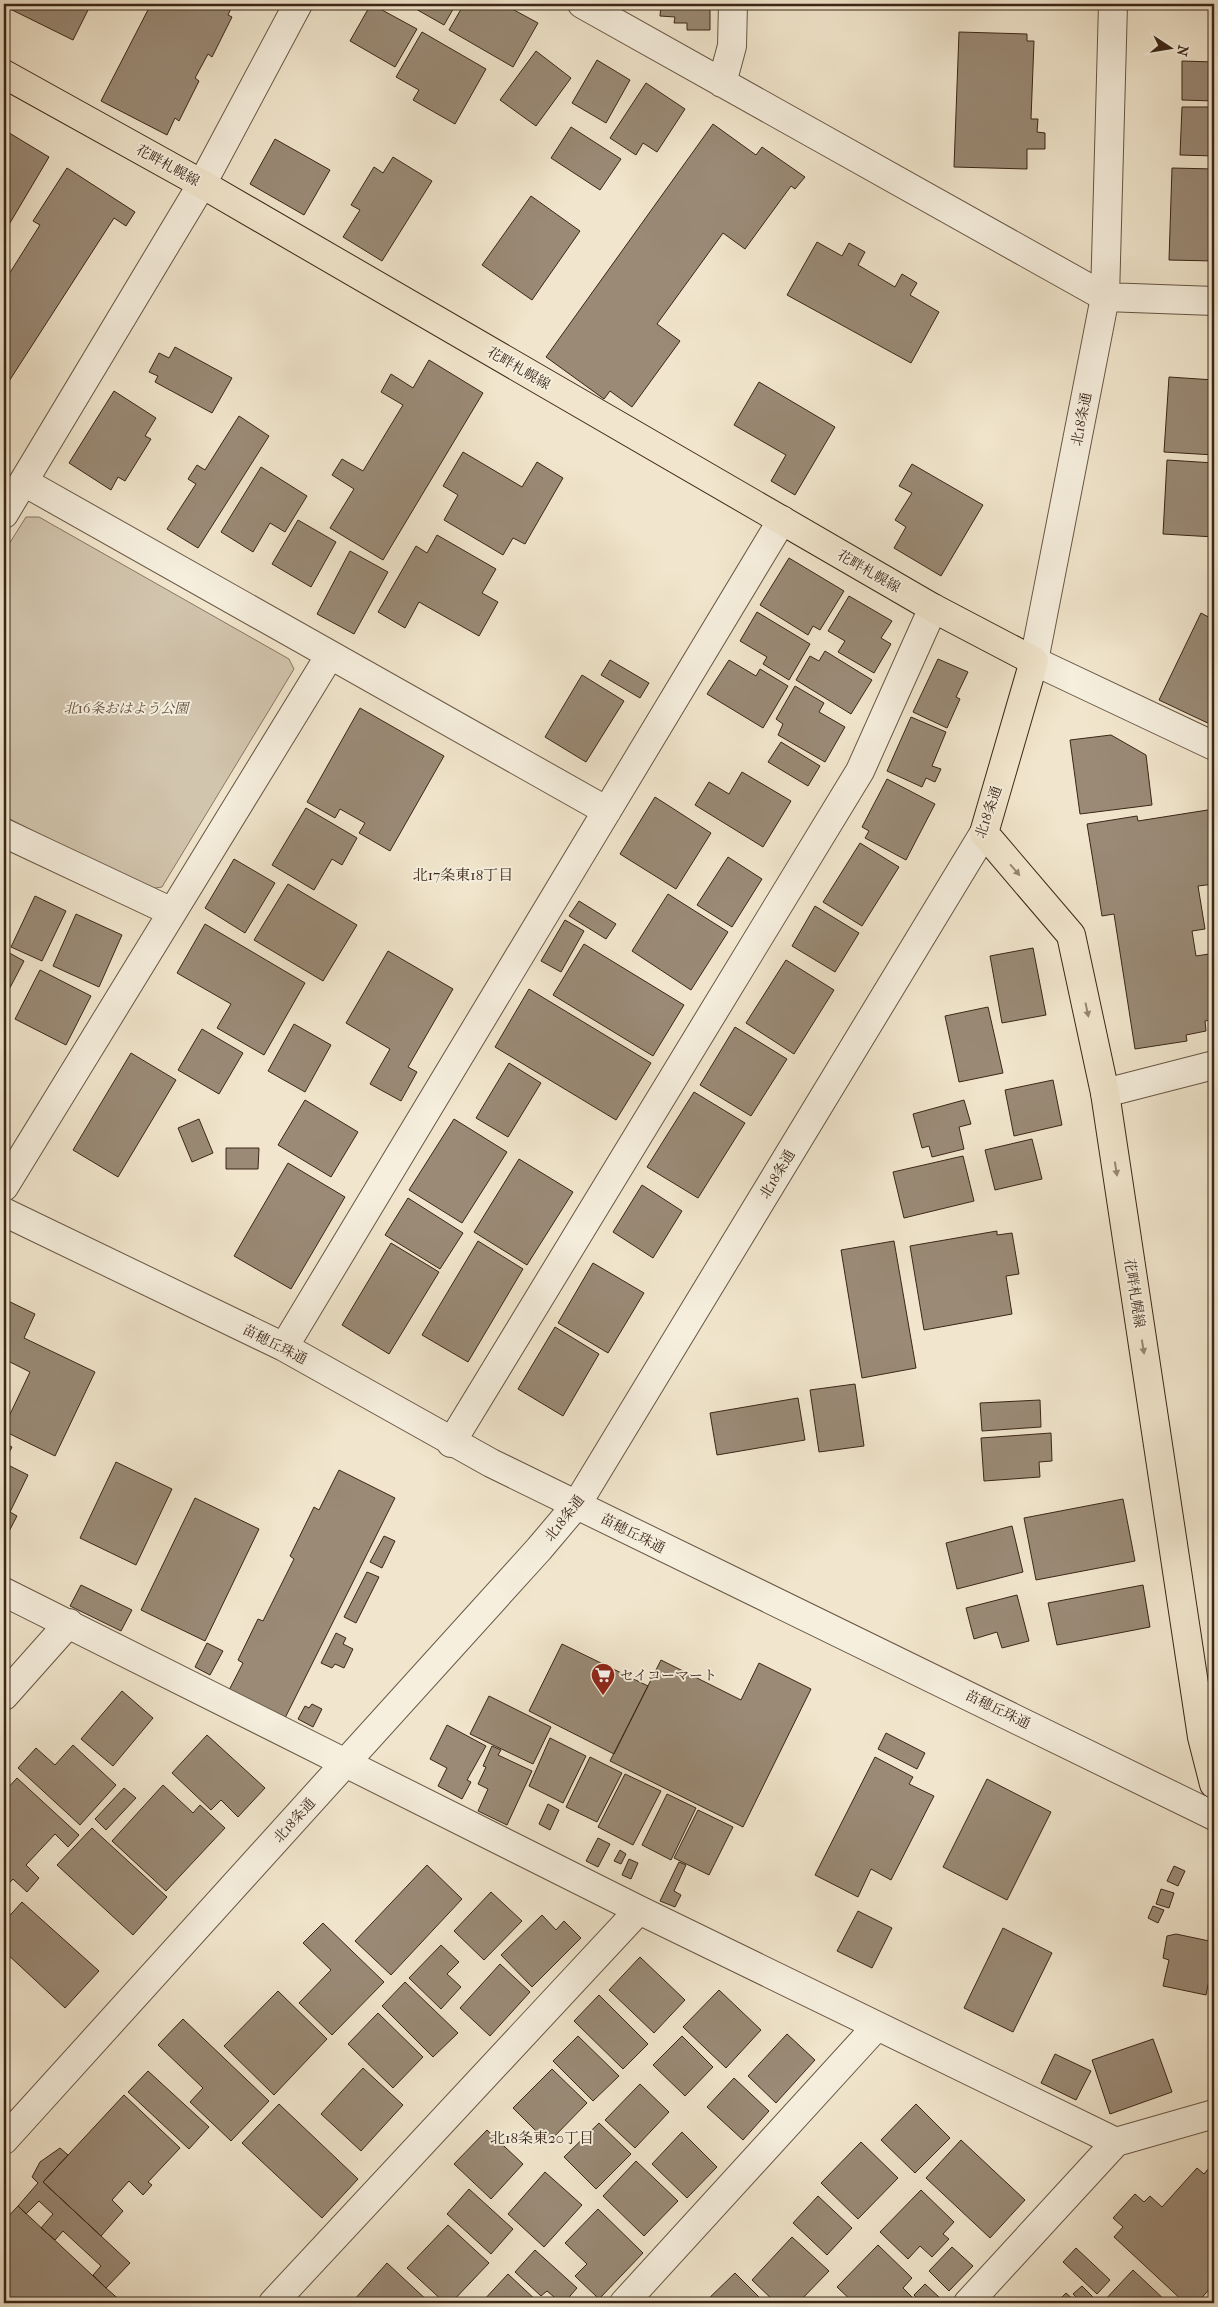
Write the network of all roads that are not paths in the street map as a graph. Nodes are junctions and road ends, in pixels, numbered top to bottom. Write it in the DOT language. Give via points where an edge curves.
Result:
graph roads {
  1 [pos="298,4"];
  2 [pos="582,4"];
  3 [pos="733,4"];
  4 [pos="1113,4"];
  5 [pos="4,74"];
  6 [pos="722,83"];
  7 [pos="202,184"];
  8 [pos="1105,297"];
  9 [pos="1214,301"];
  10 [pos="24,482"];
  11 [pos="4,514"];
  12 [pos="782,520"];
  13 [pos="933,608"];
  14 [pos="330,655"];
  15 [pos="1034,661"];
  16 [pos="1214,746"];
  17 [pos="607,812"];
  18 [pos="4,832"];
  19 [pos="984,832"];
  20 [pos="172,912"];
  21 [pos="1214,1065"];
  22 [pos="1105,1093"];
  23 [pos="4,1187"];
  24 [pos="4,1212"];
  25 [pos="284,1347"];
  26 [pos="451,1443"];
  27 [pos="577,1504"];
  28 [pos="4,1592"];
  29 [pos="69,1623"];
  30 [pos="4,1696"];
  31 [pos="345,1764"];
  32 [pos="1214,1784"];
  33 [pos="1214,1816"];
  34 [pos="638,1910"];
  35 [pos="877,2026"];
  36 [pos="1214,2114"];
  37 [pos="4,2140"];
  38 [pos="1116,2142"];
  39 [pos="273,2303"];
  40 [pos="624,2303"];
  41 [pos="968,2303"];
  1 -- 7 [label="street"];
  2 -- 6 [label="street"];
  3 -- 6 [label="street" via="732,46"];
  4 -- 8 [label="street, 北18条通"];
  5 -- 7 [label="main road, 花畔札幌線"];
  6 -- 8 [label="street"];
  7 -- 10 [label="street"];
  7 -- 12 [label="main road, 花畔札幌線"];
  8 -- 9 [label="street"];
  8 -- 15 [label="street, 北18条通"];
  10 -- 11 [label="street"];
  10 -- 14 [label="street"];
  12 -- 13 [label="main road, 花畔札幌線"];
  12 -- 17 [label="street"];
  13 -- 15 [label="main road, 花畔札幌線"];
  13 -- 26 [label="street" via="860,771"];
  14 -- 17 [label="street"];
  14 -- 20 [label="street"];
  15 -- 16 [label="street"];
  15 -- 19 [label="main road, 北18条通"];
  17 -- 25 [label="street"];
  18 -- 20 [label="street"];
  19 -- 22 [label="main road, 花畔札幌線, one-way" via="1071,935"];
  19 -- 27 [label="street, 北18条通"];
  20 -- 23 [label="street"];
  21 -- 22 [label="street"];
  22 -- 32 [label="main road, 花畔札幌線, one-way" via="1202,1737"];
  24 -- 25 [label="street, 苗穂丘珠通"];
  25 -- 26 [label="street, 苗穂丘珠通"];
  26 -- 27 [label="street, 苗穂丘珠通"];
  27 -- 31 [label="street, 北18条通"];
  27 -- 33 [label="street, 苗穂丘珠通"];
  28 -- 29 [label="street"];
  29 -- 30 [label="street"];
  29 -- 31 [label="street"];
  31 -- 34 [label="street"];
  31 -- 37 [label="street, 北18条通"];
  34 -- 35 [label="street"];
  34 -- 39 [label="street"];
  35 -- 38 [label="street"];
  35 -- 40 [label="street"];
  36 -- 38 [label="street"];
  38 -- 41 [label="street"];
}
